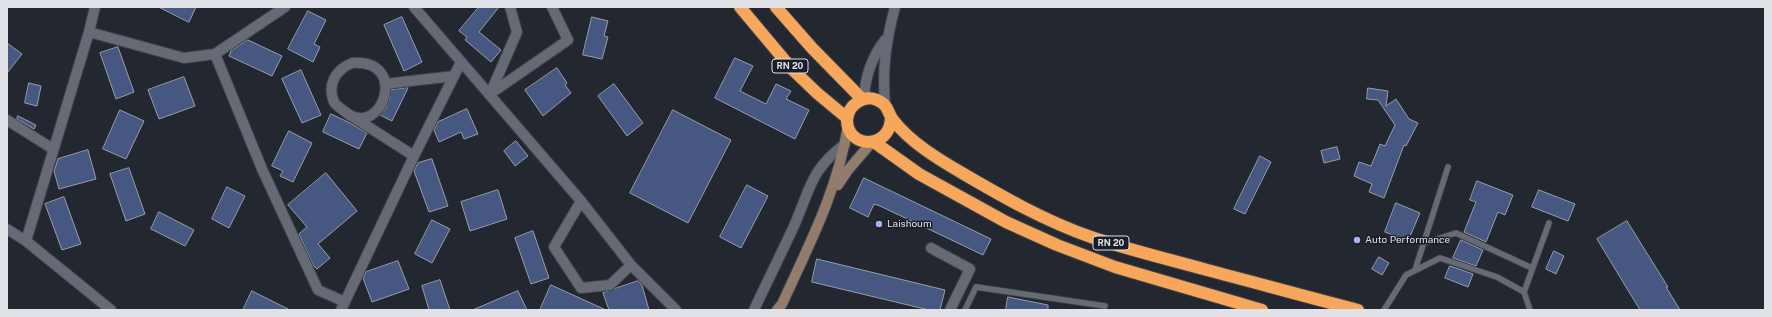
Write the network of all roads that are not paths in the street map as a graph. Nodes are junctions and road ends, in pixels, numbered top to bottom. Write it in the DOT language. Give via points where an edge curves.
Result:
graph roads {
  1 [pos="95,7"];
  2 [pos="285,7"];
  3 [pos="414,7"];
  4 [pos="510,7"];
  5 [pos="552,7"];
  6 [pos="740,7"];
  7 [pos="776,7"];
  8 [pos="895,7"];
  9 [pos="89,32"];
  10 [pos="887,39"];
  11 [pos="215,54"];
  12 [pos="461,62"];
  13 [pos="454,76"];
  14 [pos="386,84"];
  15 [pos="490,94"];
  16 [pos="863,99"];
  17 [pos="884,104"];
  18 [pos="352,116"];
  19 [pos="891,118"];
  20 [pos="7,120"];
  21 [pos="847,121"];
  22 [pos="873,142"];
  23 [pos="845,144"];
  24 [pos="52,149"];
  25 [pos="414,156"];
  26 [pos="1448,167"];
  27 [pos="829,200"];
  28 [pos="581,201"];
  29 [pos="1549,223"];
  30 [pos="7,228"];
  31 [pos="26,241"];
  32 [pos="1424,243"];
  33 [pos="931,248"];
  34 [pos="631,265"];
  35 [pos="1532,268"];
  36 [pos="1415,270"];
  37 [pos="1524,292"];
  38 [pos="343,306"];
  39 [pos="1105,306"];
  40 [pos="783,309"];
  41 [pos="111,310"];
  42 [pos="676,310"];
  43 [pos="754,310"];
  44 [pos="950,310"];
  45 [pos="964,310"];
  46 [pos="1262,310"];
  47 [pos="1358,310"];
  48 [pos="1384,310"];
  49 [pos="1530,310"];
  1 -- 9 [label="street"];
  2 -- 11 [label="street"];
  3 -- 12 [label="street"];
  4 -- 15 [label="street" via="517,32"];
  5 -- 15 [label="street" via="568,40"];
  6 -- 21 [label="highway, RN 20" via="792,69"];
  7 -- 16 [label="highway, RN 20" via="812,48"];
  8 -- 10 [label="street"];
  9 -- 11 [label="street" via="184,58"];
  9 -- 24 [label="street"];
  10 -- 16 [label="street" via="869,67"];
  10 -- 17 [label="street" via="883,72"];
  11 -- 38 [label="street" via="262,169 318,290"];
  12 -- 13 [label="street"];
  12 -- 15 [label="street"];
  13 -- 14 [label="street"];
  13 -- 25 [label="street"];
  14 -- 18 [label="street" via="382,105 375,112 367,116"];
  14 -- 18 [label="street" via="376,68 361,62 345,66 338,72 333,80 332,96 336,105"];
  15 -- 28 [label="street"];
  16 -- 17 [label="highway" via="872,98"];
  16 -- 21 [label="highway" via="850,110"];
  17 -- 19 [label="highway"];
  18 -- 25 [label="street"];
  19 -- 22 [label="highway" via="889,131 880,140"];
  19 -- 47 [label="highway, RN 20" via="914,141 1006,199 1089,236 1138,252"];
  20 -- 24 [label="street"];
  21 -- 22 [label="highway" via="854,136 859,140"];
  21 -- 23 [label="street"];
  22 -- 27 [label="street" via="848,170"];
  22 -- 46 [label="highway, RN 20" via="919,174 1006,222 1057,245 1115,267"];
  23 -- 27 [label="street"];
  23 -- 43 [label="street" via="822,164 814,177"];
  24 -- 31 [label="street"];
  25 -- 38 [label="street"];
  26 -- 32 [label="lane"];
  27 -- 40 [label="street"];
  28 -- 34 [label="street"];
  28 -- 34 [label="street" via="554,247 581,288 610,284"];
  29 -- 35 [label="lane"];
  30 -- 31 [label="street"];
  31 -- 41 [label="street"];
  32 -- 35 [label="lane" via="1456,233"];
  32 -- 36 [label="lane"];
  33 -- 44 [label="street" via="970,269"];
  34 -- 42 [label="street"];
  35 -- 37 [label="lane"];
  36 -- 37 [label="lane" via="1440,258 1497,277"];
  36 -- 48 [label="lane" via="1406,275"];
  37 -- 49 [label="lane"];
  39 -- 45 [label="lane" via="976,287"];
}
